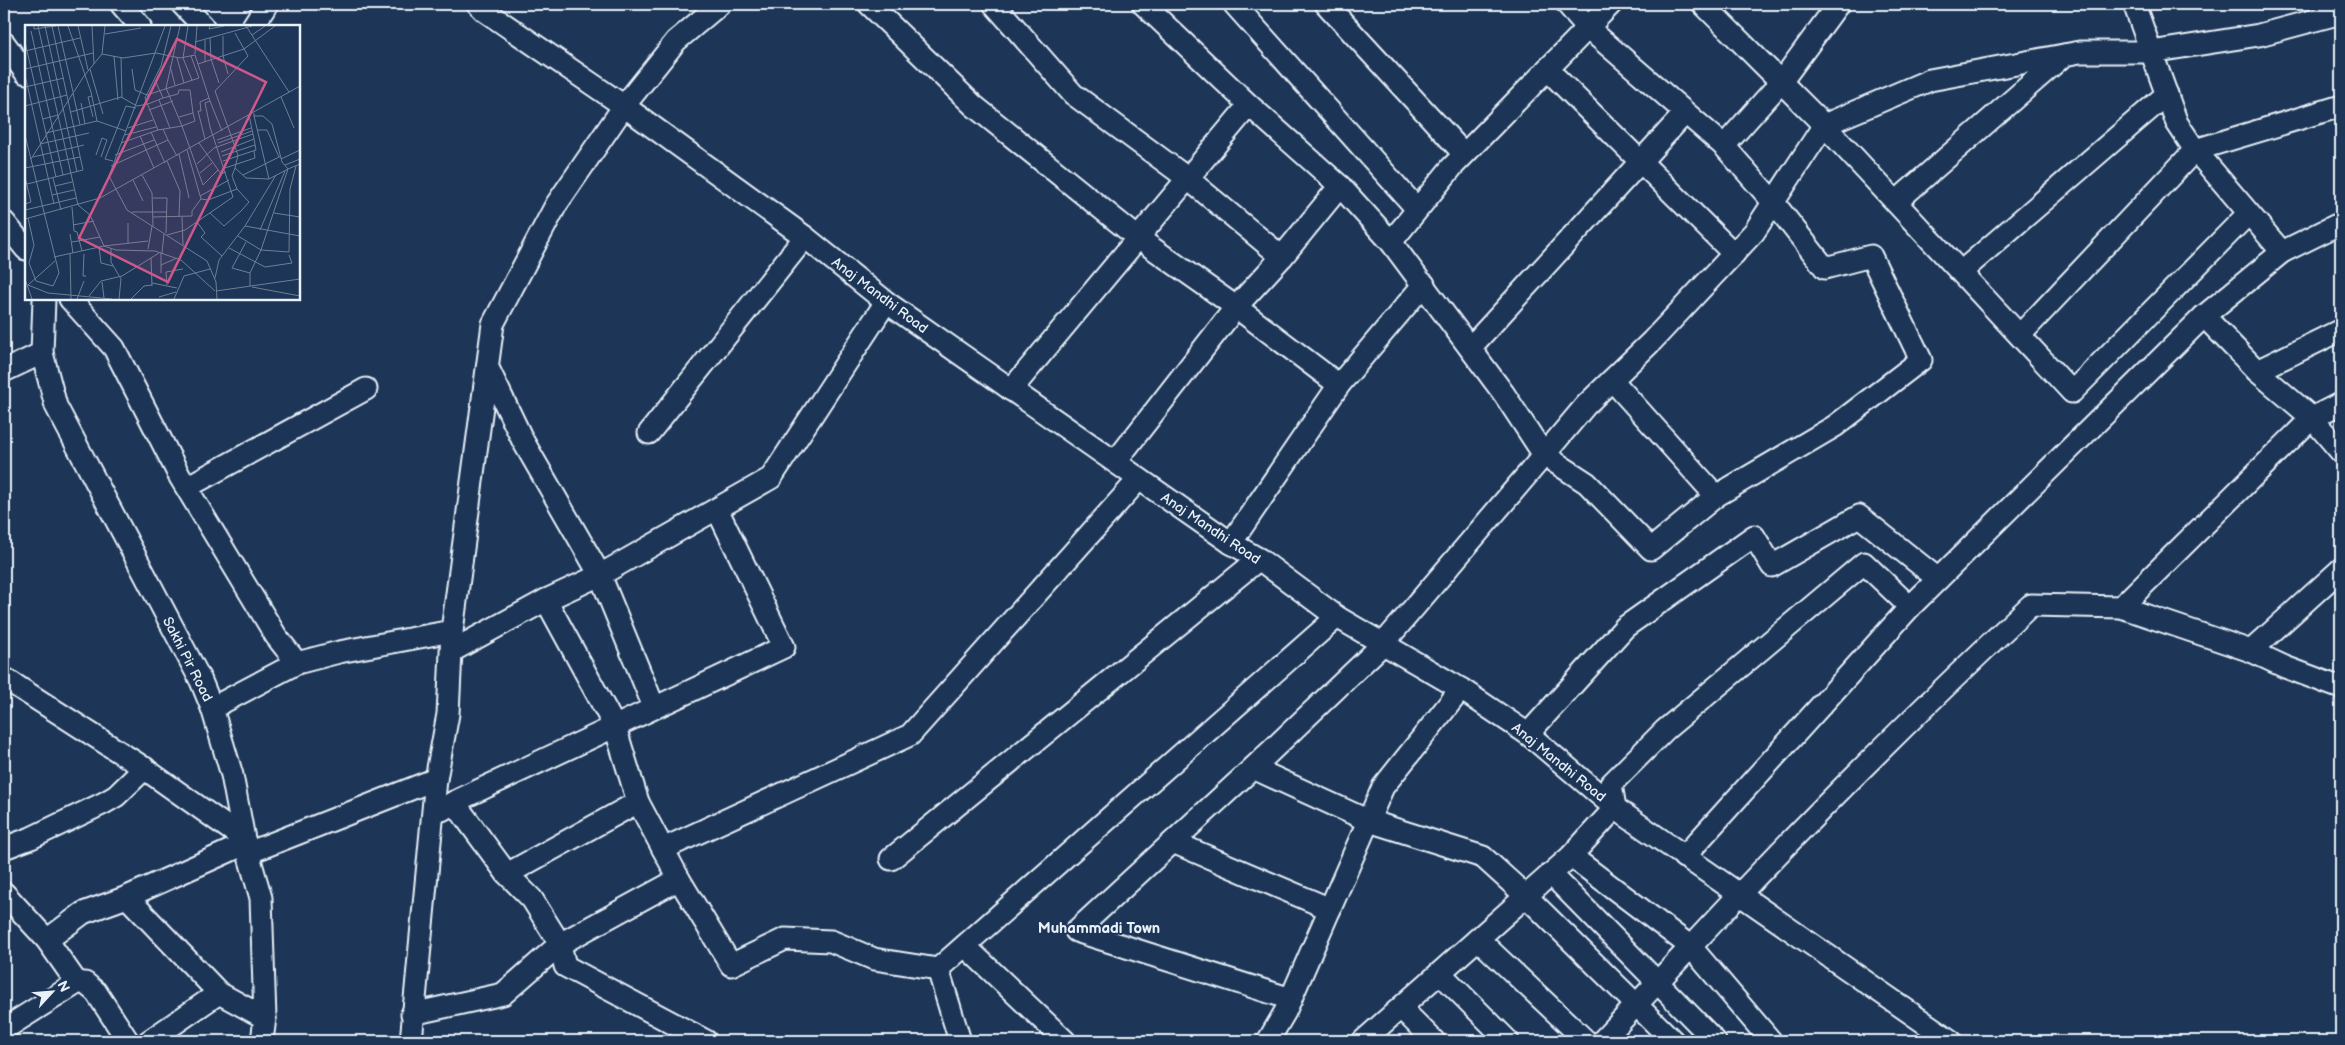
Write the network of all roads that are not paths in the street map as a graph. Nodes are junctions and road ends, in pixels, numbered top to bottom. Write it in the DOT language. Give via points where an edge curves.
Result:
graph roads {
  1 [pos="121,4"];
  2 [pos="182,4"];
  3 [pos="267,4"];
  4 [pos="478,4"];
  5 [pos="720,4"];
  6 [pos="869,4"];
  7 [pos="994,4"];
  8 [pos="1143,4"];
  9 [pos="1234,4"];
  10 [pos="1326,4"];
  11 [pos="1567,4"];
  12 [pos="1612,4"];
  13 [pos="1703,4"];
  14 [pos="1838,4"];
  15 [pos="2134,4"];
  16 [pos="2341,13"];
  17 [pos="139,25"];
  18 [pos="202,25"];
  19 [pos="254,25"];
  20 [pos="1588,28"];
  21 [pos="4,43"];
  22 [pos="2151,52"];
  23 [pos="2064,55"];
  24 [pos="1547,69"];
  25 [pos="25,72"];
  26 [pos="1782,82"];
  27 [pos="2166,94"];
  28 [pos="1249,105"];
  29 [pos="624,106"];
  30 [pos="2341,106"];
  31 [pos="1685,113"];
  32 [pos="1824,125"];
  33 [pos="1724,146"];
  34 [pos="2195,150"];
  35 [pos="1464,154"];
  36 [pos="1640,162"];
  37 [pos="1187,178"];
  38 [pos="1340,186"];
  39 [pos="1896,202"];
  40 [pos="1774,203"];
  41 [pos="1417,210"];
  42 [pos="2248,214"];
  43 [pos="2341,223"];
  44 [pos="6,230"];
  45 [pos="805,237"];
  46 [pos="1138,238"];
  47 [pos="1392,242"];
  48 [pos="25,248"];
  49 [pos="2282,252"];
  50 [pos="1734,254"];
  51 [pos="1282,257"];
  52 [pos="1961,272"];
  53 [pos="1424,284"];
  54 [pos="44,300"];
  55 [pos="71,300"];
  56 [pos="886,302"];
  57 [pos="1236,307"];
  58 [pos="2204,316"];
  59 [pos="2341,330"];
  60 [pos="2020,336"];
  61 [pos="1470,348"];
  62 [pos="42,353"];
  63 [pos="488,368"];
  64 [pos="4,371"];
  65 [pos="2258,371"];
  66 [pos="1612,380"];
  67 [pos="1339,385"];
  68 [pos="366,390"];
  69 [pos="1011,390"];
  70 [pos="2341,403"];
  71 [pos="2312,418"];
  72 [pos="649,433"];
  73 [pos="2341,452"];
  74 [pos="1544,454"];
  75 [pos="1116,461"];
  76 [pos="1139,479"];
  77 [pos="187,487"];
  78 [pos="1716,496"];
  79 [pos="717,509"];
  80 [pos="1231,543"];
  81 [pos="1259,559"];
  82 [pos="2341,569"];
  83 [pos="600,575"];
  84 [pos="1938,579"];
  85 [pos="546,600"];
  86 [pos="1910,607"];
  87 [pos="2121,607"];
  88 [pos="1337,617"];
  89 [pos="452,641"];
  90 [pos="1384,644"];
  91 [pos="2250,651"];
  92 [pos="297,663"];
  93 [pos="4,678"];
  94 [pos="2341,688"];
  95 [pos="1461,689"];
  96 [pos="654,707"];
  97 [pos="212,708"];
  98 [pos="615,727"];
  99 [pos="1528,734"];
  100 [pos="144,768"];
  101 [pos="1253,768"];
  102 [pos="436,779"];
  103 [pos="454,802"];
  104 [pos="638,802"];
  105 [pos="1615,808"];
  106 [pos="433,816"];
  107 [pos="1369,821"];
  108 [pos="1173,842"];
  109 [pos="246,845"];
  110 [pos="4,848"];
  111 [pos="663,848"];
  112 [pos="1571,856"];
  113 [pos="1684,857"];
  114 [pos="891,859"];
  115 [pos="507,874"];
  116 [pos="1551,874"];
  117 [pos="679,879"];
  118 [pos="4,893"];
  119 [pos="1739,895"];
  120 [pos="1526,896"];
  121 [pos="127,897"];
  122 [pos="1330,909"];
  123 [pos="1478,939"];
  124 [pos="47,940"];
  125 [pos="560,944"];
  126 [pos="964,946"];
  127 [pos="1691,947"];
  128 [pos="938,969"];
  129 [pos="1440,973"];
  130 [pos="77,983"];
  131 [pos="1658,984"];
  132 [pos="218,993"];
  133 [pos="1291,999"];
  134 [pos="1637,1005"];
  135 [pos="1401,1008"];
  136 [pos="412,1014"];
  137 [pos="265,1018"];
  138 [pos="4,1029"];
  139 [pos="128,1041"];
  140 [pos="149,1041"];
  141 [pos="262,1041"];
  142 [pos="411,1041"];
  143 [pos="705,1041"];
  144 [pos="960,1041"];
  145 [pos="1065,1041"];
  146 [pos="1268,1041"];
  147 [pos="1363,1041"];
  148 [pos="1434,1041"];
  149 [pos="1508,1041"];
  150 [pos="1586,1041"];
  151 [pos="1602,1041"];
  152 [pos="1673,1041"];
  153 [pos="1714,1041"];
  154 [pos="1771,1041"];
  155 [pos="1951,1041"];
  1 -- 17 [label="street"];
  2 -- 18 [label="street"];
  3 -- 19 [label="street"];
  4 -- 29 [label="street, Anaj Mandhi Road"];
  5 -- 29 [label="street" via="676,41"];
  6 -- 46 [label="street" via="973,105"];
  7 -- 37 [label="street" via="1073,94"];
  8 -- 28 [label="street"];
  9 -- 41 [label="street"];
  10 -- 35 [label="street"];
  11 -- 20 [label="street"];
  12 -- 20 [label="street"];
  13 -- 26 [label="street"];
  14 -- 26 [label="street"];
  15 -- 22 [label="street"];
  16 -- 22 [label="street" via="2259,35"];
  20 -- 24 [label="street"];
  20 -- 31 [label="street"];
  21 -- 25 [label="street"];
  22 -- 23 [label="street"];
  22 -- 27 [label="street"];
  23 -- 32 [label="street" via="1930,80"];
  23 -- 39 [label="street"];
  24 -- 35 [label="street"];
  24 -- 36 [label="street"];
  26 -- 32 [label="street"];
  26 -- 33 [label="street"];
  27 -- 34 [label="street" via="2177,123"];
  27 -- 52 [label="street"];
  28 -- 37 [label="street"];
  28 -- 38 [label="street"];
  29 -- 45 [label="street, Anaj Mandhi Road"];
  29 -- 63 [label="street" via="556,205 493,324"];
  30 -- 34 [label="street"];
  31 -- 33 [label="street"];
  31 -- 36 [label="street"];
  32 -- 39 [label="street"];
  32 -- 40 [label="street"];
  33 -- 40 [label="street"];
  34 -- 42 [label="street"];
  34 -- 60 [label="street"];
  35 -- 41 [label="street"];
  36 -- 50 [label="street"];
  36 -- 61 [label="street"];
  37 -- 46 [label="street"];
  37 -- 51 [label="street"];
  38 -- 47 [label="street"];
  38 -- 51 [label="street"];
  39 -- 52 [label="street"];
  40 -- 50 [label="street"];
  40 -- 78 [label="street" via="1824,268 1871,256 1921,360 1835,426"];
  41 -- 47 [label="street"];
  42 -- 49 [label="street"];
  42 -- 60 [label="street" via="2072,392"];
  43 -- 49 [label="street"];
  44 -- 48 [label="street"];
  45 -- 56 [label="street, Anaj Mandhi Road"];
  45 -- 72 [label="street"];
  46 -- 57 [label="street"];
  46 -- 69 [label="street"];
  47 -- 53 [label="street"];
  49 -- 58 [label="street"];
  50 -- 66 [label="street"];
  51 -- 57 [label="street"];
  52 -- 60 [label="street"];
  53 -- 61 [label="street"];
  53 -- 67 [label="street"];
  54 -- 62 [label="street, Sakhi Pir Road"];
  55 -- 77 [label="street" via="114,348"];
  56 -- 69 [label="street, Anaj Mandhi Road"];
  56 -- 79 [label="street" via="771,478"];
  57 -- 67 [label="street"];
  57 -- 75 [label="street"];
  58 -- 65 [label="street"];
  58 -- 84 [label="street"];
  59 -- 65 [label="street"];
  61 -- 74 [label="street"];
  62 -- 64 [label="street"];
  62 -- 97 [label="street, Sakhi Pir Road" via="56,406 202,682"];
  63 -- 83 [label="street" via="523,440"];
  63 -- 89 [label="street"];
  65 -- 71 [label="street"];
  66 -- 74 [label="street"];
  66 -- 78 [label="street"];
  67 -- 80 [label="street"];
  68 -- 77 [label="street"];
  69 -- 75 [label="street, Anaj Mandhi Road"];
  70 -- 71 [label="street"];
  71 -- 73 [label="street"];
  71 -- 87 [label="street"];
  74 -- 78 [label="street" via="1587,483 1650,550"];
  74 -- 90 [label="street"];
  75 -- 76 [label="street, Anaj Mandhi Road"];
  76 -- 80 [label="street, Anaj Mandhi Road"];
  76 -- 111 [label="street" via="910,735"];
  77 -- 92 [label="street" via="276,636"];
  79 -- 83 [label="street"];
  79 -- 96 [label="street" via="784,646"];
  80 -- 81 [label="street, Anaj Mandhi Road"];
  81 -- 88 [label="street, Anaj Mandhi Road"];
  81 -- 114 [label="street"];
  82 -- 91 [label="street"];
  83 -- 85 [label="street"];
  83 -- 96 [label="street"];
  84 -- 86 [label="street"];
  84 -- 99 [label="street" via="1859,516 1772,566 1754,536 1625,627"];
  85 -- 89 [label="street"];
  85 -- 98 [label="street"];
  86 -- 105 [label="street" via="1864,563 1665,730 1611,784"];
  86 -- 113 [label="street"];
  87 -- 91 [label="street"];
  87 -- 119 [label="street" via="2031,605 1907,723"];
  88 -- 90 [label="street, Anaj Mandhi Road"];
  88 -- 126 [label="street"];
  89 -- 92 [label="street" via="339,652"];
  89 -- 102 [label="street" via="448,714"];
  90 -- 95 [label="street, Anaj Mandhi Road"];
  90 -- 101 [label="street"];
  91 -- 94 [label="street"];
  92 -- 97 [label="street"];
  93 -- 100 [label="street"];
  95 -- 99 [label="street, Anaj Mandhi Road"];
  95 -- 107 [label="street" via="1383,787"];
  96 -- 98 [label="street"];
  97 -- 109 [label="street, Sakhi Pir Road" via="232,775"];
  98 -- 103 [label="street"];
  98 -- 104 [label="street"];
  99 -- 105 [label="street, Anaj Mandhi Road"];
  100 -- 109 [label="street"];
  100 -- 110 [label="street" via="116,796 104,803"];
  101 -- 107 [label="street"];
  101 -- 108 [label="street"];
  102 -- 106 [label="street"];
  102 -- 109 [label="street"];
  103 -- 106 [label="street"];
  103 -- 115 [label="street"];
  104 -- 111 [label="street"];
  104 -- 115 [label="street"];
  105 -- 112 [label="street"];
  105 -- 113 [label="street, Anaj Mandhi Road"];
  106 -- 136 [label="street"];
  107 -- 120 [label="street" via="1483,857"];
  107 -- 122 [label="street"];
  108 -- 122 [label="street"];
  108 -- 133 [label="street" via="1076,931"];
  109 -- 121 [label="street"];
  109 -- 137 [label="street, Sakhi Pir Road" via="261,898"];
  111 -- 117 [label="street"];
  112 -- 116 [label="street"];
  112 -- 127 [label="street"];
  113 -- 119 [label="street, Anaj Mandhi Road"];
  115 -- 125 [label="street" via="532,899"];
  116 -- 120 [label="street"];
  116 -- 131 [label="street"];
  117 -- 125 [label="street"];
  117 -- 128 [label="street" via="731,965 784,939 831,941 874,958"];
  118 -- 124 [label="street"];
  119 -- 127 [label="street"];
  119 -- 155 [label="street, Anaj Mandhi Road"];
  120 -- 123 [label="street"];
  120 -- 134 [label="street"];
  121 -- 124 [label="street" via="83,913"];
  121 -- 132 [label="street"];
  122 -- 133 [label="street"];
  123 -- 129 [label="street"];
  123 -- 150 [label="street"];
  124 -- 130 [label="street"];
  125 -- 136 [label="street" via="503,994"];
  125 -- 143 [label="street" via="565,966"];
  126 -- 128 [label="street"];
  126 -- 145 [label="street"];
  127 -- 131 [label="street"];
  127 -- 154 [label="street"];
  128 -- 144 [label="street"];
  129 -- 135 [label="street"];
  129 -- 149 [label="street"];
  130 -- 138 [label="street"];
  130 -- 139 [label="street" via="85,982 96,992"];
  131 -- 134 [label="street"];
  131 -- 153 [label="street"];
  132 -- 137 [label="street"];
  132 -- 140 [label="street"];
  133 -- 146 [label="street"];
  134 -- 151 [label="street"];
  134 -- 152 [label="street"];
  135 -- 147 [label="street"];
  135 -- 148 [label="street"];
  136 -- 142 [label="street"];
  137 -- 141 [label="street, Sakhi Pir Road"];
}
